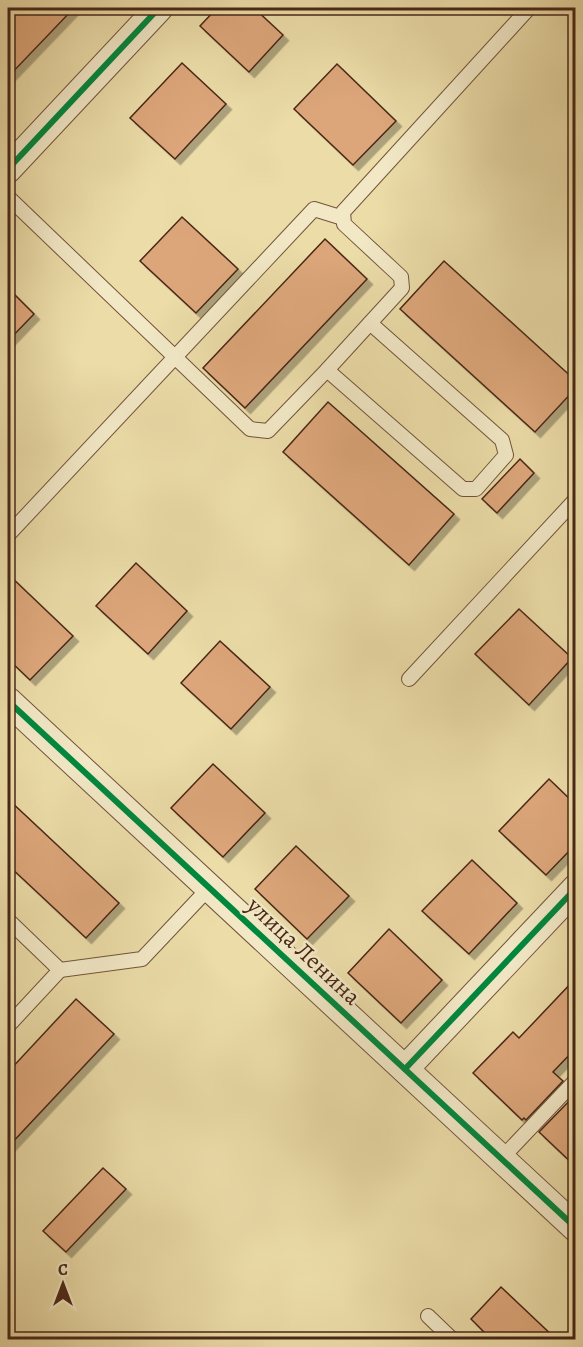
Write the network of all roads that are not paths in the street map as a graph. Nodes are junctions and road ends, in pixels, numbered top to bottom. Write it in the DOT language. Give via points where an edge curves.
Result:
graph roads {
  1 [pos="159,8"];
  2 [pos="529,8"];
  3 [pos="8,169"];
  4 [pos="8,197"];
  5 [pos="344,218"];
  6 [pos="370,323"];
  7 [pos="175,357"];
  8 [pos="327,370"];
  9 [pos="576,499"];
  10 [pos="8,535"];
  11 [pos="409,679"];
  12 [pos="8,701"];
  13 [pos="209,888"];
  14 [pos="576,888"];
  15 [pos="8,920"];
  16 [pos="60,970"];
  17 [pos="8,1026"];
  18 [pos="405,1069"];
  19 [pos="575,1081"];
  20 [pos="501,1159"];
  21 [pos="576,1228"];
  22 [pos="428,1316"];
  23 [pos="453,1340"];
  1 -- 3 [label="street"];
  2 -- 5 [label="lane" via="343,212"];
  4 -- 7 [label="lane"];
  5 -- 6 [label="lane" via="344,224 401,277 402,288"];
  5 -- 7 [label="lane" via="314,209"];
  6 -- 8 [label="lane"];
  6 -- 8 [label="lane" via="502,440 506,455 484,481 476,489 463,489"];
  7 -- 8 [label="lane" via="250,429 268,431"];
  7 -- 10 [label="lane"];
  9 -- 11 [label="lane"];
  12 -- 13 [label="street, улица Ленина"];
  13 -- 16 [label="lane" via="142,959"];
  13 -- 18 [label="street, улица Ленина"];
  14 -- 18 [label="street"];
  15 -- 16 [label="lane"];
  16 -- 17 [label="lane"];
  18 -- 20 [label="street, улица Ленина"];
  19 -- 20 [label="lane"];
  20 -- 21 [label="street, улица Ленина"];
  22 -- 23 [label="lane"];
}
